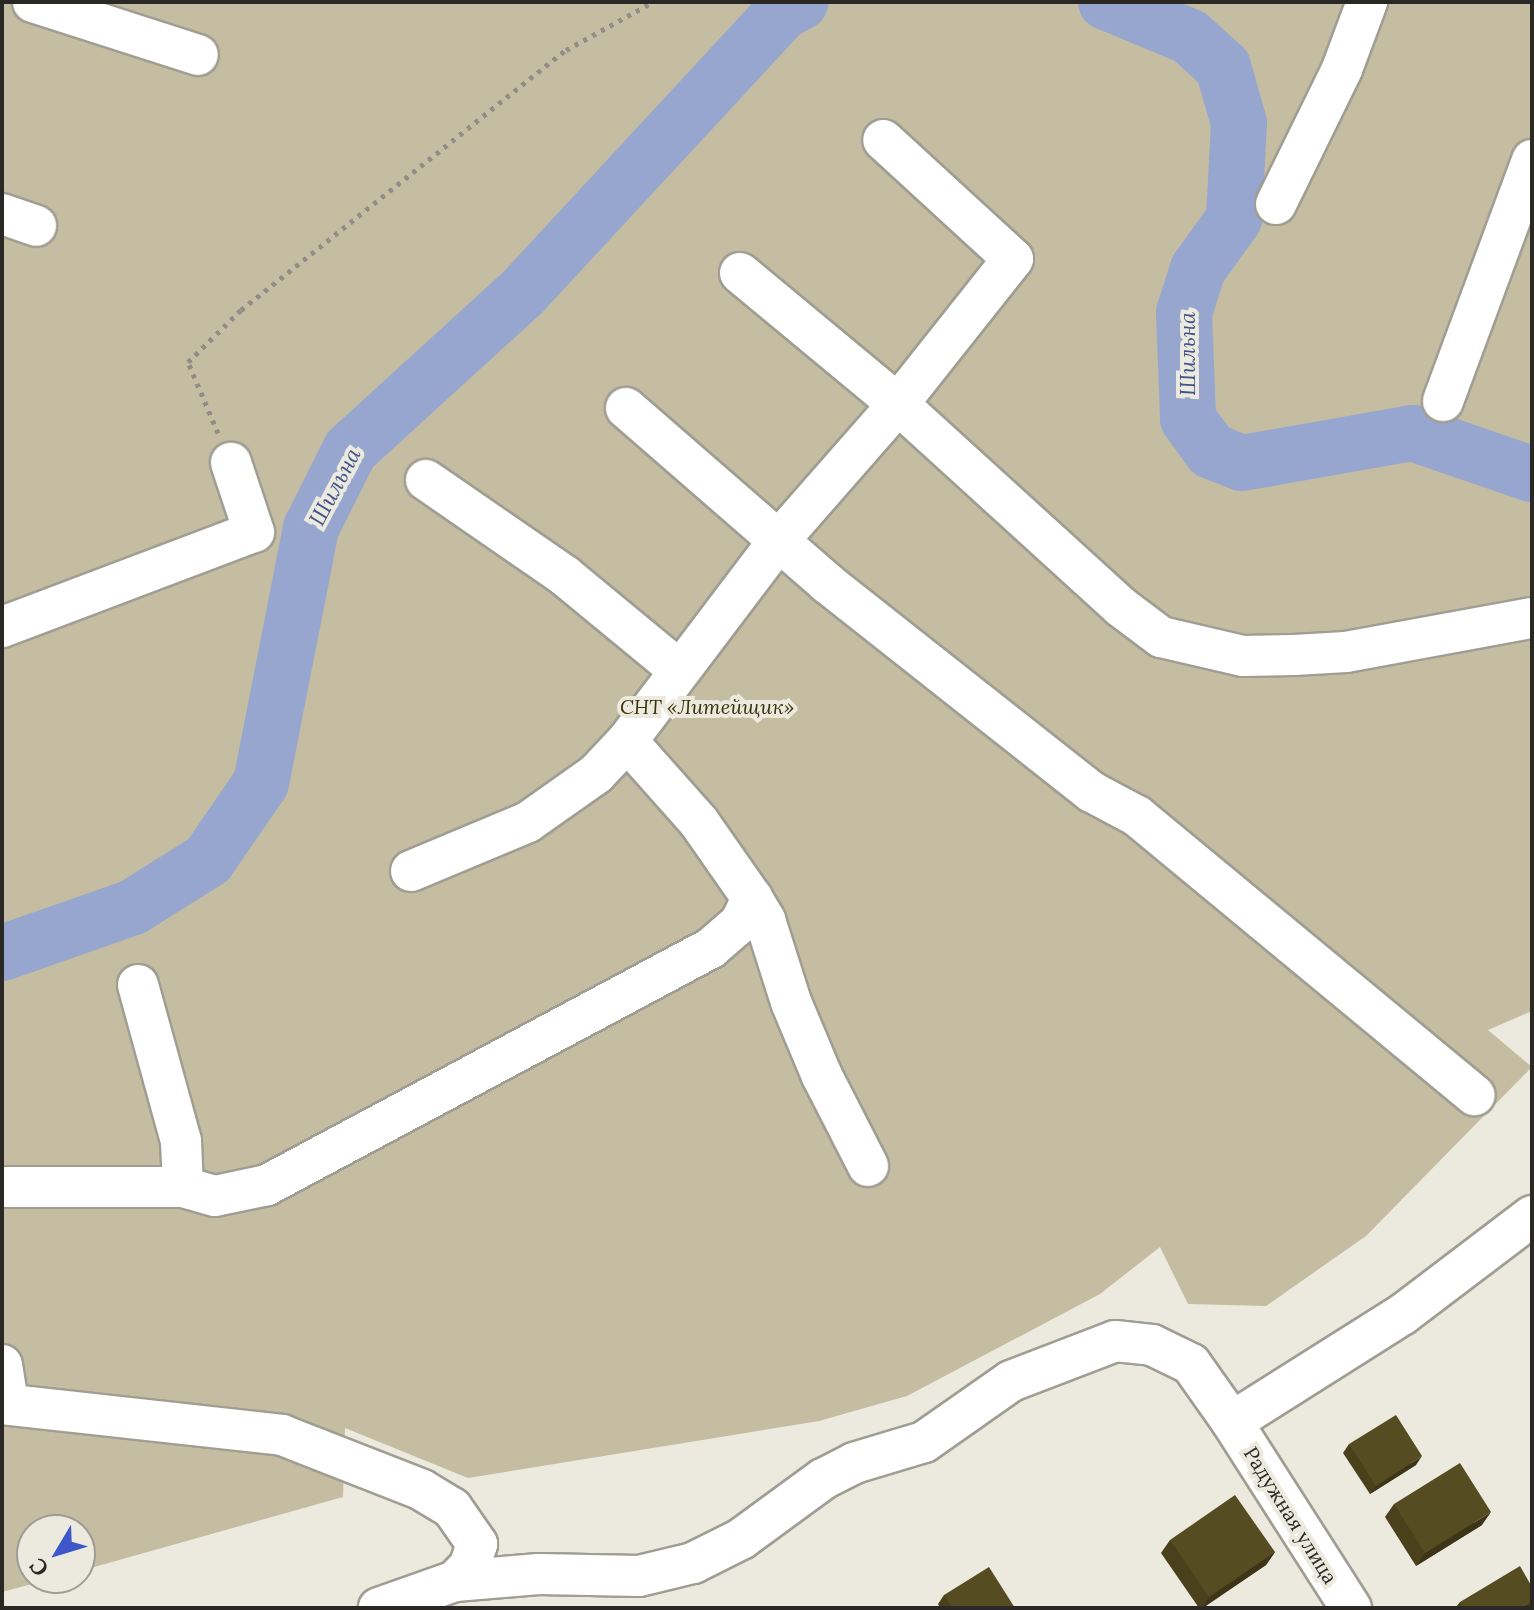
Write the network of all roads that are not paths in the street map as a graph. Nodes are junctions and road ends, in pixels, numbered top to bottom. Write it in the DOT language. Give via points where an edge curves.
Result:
graph roads {
  1 [pos="33,2"];
  2 [pos="1367,2"];
  3 [pos="198,55"];
  4 [pos="883,140"];
  5 [pos="1532,160"];
  6 [pos="1276,204"];
  7 [pos="740,273"];
  8 [pos="1443,401"];
  9 [pos="898,404"];
  10 [pos="626,408"];
  11 [pos="231,463"];
  12 [pos="426,480"];
  13 [pos="780,539"];
  14 [pos="1532,618"];
  15 [pos="2,627"];
  16 [pos="678,669"];
  17 [pos="627,741"];
  18 [pos="411,871"];
  19 [pos="752,898"];
  20 [pos="138,985"];
  21 [pos="1474,1095"];
  22 [pos="868,1166"];
  23 [pos="2,1187"];
  24 [pos="183,1187"];
  25 [pos="1532,1216"];
  26 [pos="2,1365"];
  27 [pos="5,1404"];
  28 [pos="1232,1422"];
  29 [pos="455,1581"];
  30 [pos="379,1608"];
  31 [pos="1351,1608"];
  1 -- 3 [label="street"];
  2 -- 6 [label="street" via="1342,69"];
  4 -- 9 [label="street" via="1013,259"];
  5 -- 8 [label="street"];
  7 -- 9 [label="street"];
  9 -- 13 [label="street"];
  9 -- 14 [label="street" via="1121,607 1161,637 1243,656 1307,654 1346,652"];
  10 -- 13 [label="street"];
  11 -- 15 [label="street" via="254,532"];
  12 -- 16 [label="street" via="565,576"];
  13 -- 16 [label="street"];
  13 -- 21 [label="street" via="827,583 1092,792 1137,816"];
  16 -- 17 [label="street"];
  17 -- 18 [label="street" via="596,774 528,822"];
  17 -- 19 [label="street" via="699,822"];
  19 -- 22 [label="street" via="765,920 822,1076"];
  19 -- 24 [label="street" via="740,923 711,948 267,1185 215,1196"];
  20 -- 24 [label="street" via="181,1141"];
  23 -- 24 [label="street"];
  25 -- 28 [label="street" via="1403,1314"];
  26 -- 27 [label="street"];
  27 -- 29 [label="street" via="282,1435 331,1451 422,1490 468,1524 477,1544 469,1567"];
  28 -- 29 [label="street, Радужная улица" via="1191,1364 1152,1345 1115,1341 1011,1381 924,1442 854,1463 823,1479 741,1539 693,1563 639,1576 539,1574"];
  28 -- 31 [label="street, Радужная улица"];
  29 -- 30 [label="street, Радужная улица"];
}
